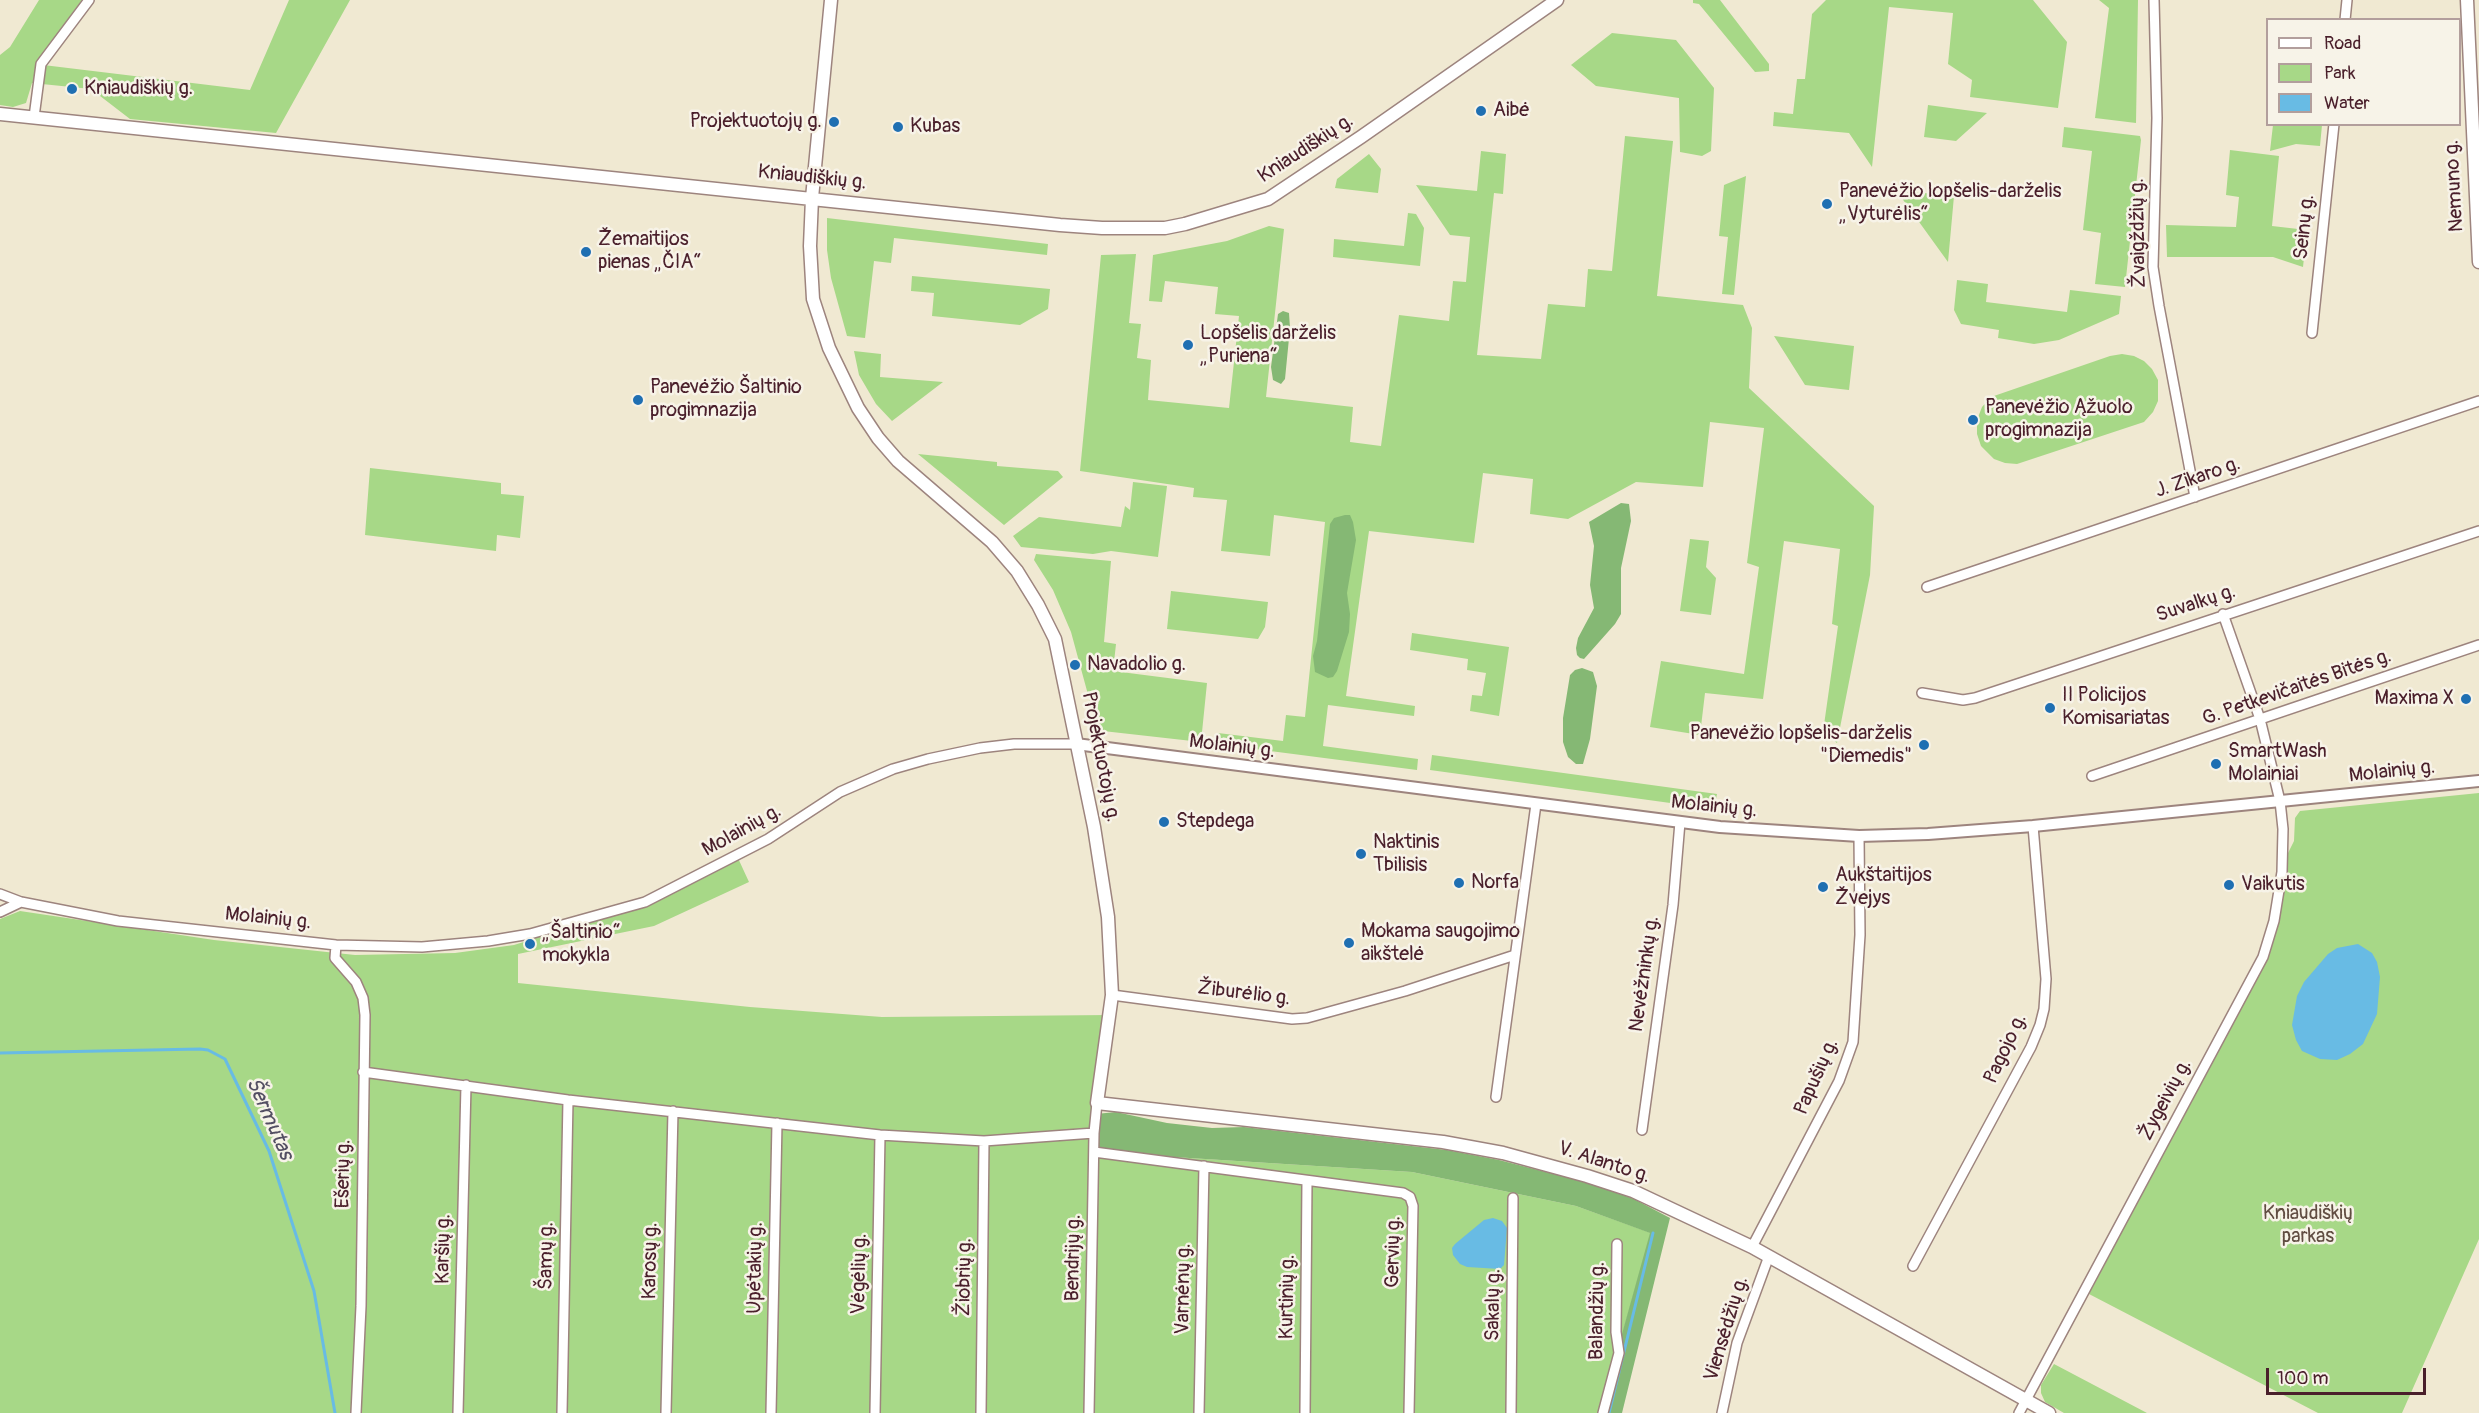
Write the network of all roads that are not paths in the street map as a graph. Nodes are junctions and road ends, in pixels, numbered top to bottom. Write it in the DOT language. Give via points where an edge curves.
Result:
graph roads {
  1 [pos="89,0"];
  2 [pos="831,0"];
  3 [pos="1557,0"];
  4 [pos="2154,0"];
  5 [pos="2347,0"];
  6 [pos="2467,0"];
  7 [pos="2345,18"];
  8 [pos="0,114"];
  9 [pos="34,117"];
  10 [pos="2334,126"];
  11 [pos="812,198"];
  12 [pos="2479,262"];
  13 [pos="2313,333"];
  14 [pos="2479,400"];
  15 [pos="2195,497"];
  16 [pos="2479,531"];
  17 [pos="1927,587"];
  18 [pos="2223,614"];
  19 [pos="2479,645"];
  20 [pos="1922,693"];
  21 [pos="2260,719"];
  22 [pos="1076,744"];
  23 [pos="2092,776"];
  24 [pos="2479,781"];
  25 [pos="2280,801"];
  26 [pos="1536,804"];
  27 [pos="1680,822"];
  28 [pos="2033,826"];
  29 [pos="1859,836"];
  30 [pos="0,894"];
  31 [pos="21,902"];
  32 [pos="0,912"];
  33 [pos="336,945"];
  34 [pos="1515,955"];
  35 [pos="1112,995"];
  36 [pos="363,1072"];
  37 [pos="466,1085"];
  38 [pos="1496,1097"];
  39 [pos="568,1100"];
  40 [pos="1097,1103"];
  41 [pos="673,1111"];
  42 [pos="777,1124"];
  43 [pos="1642,1130"];
  44 [pos="1094,1133"];
  45 [pos="880,1135"];
  46 [pos="984,1141"];
  47 [pos="1094,1152"];
  48 [pos="1204,1166"];
  49 [pos="1307,1181"];
  50 [pos="1513,1198"];
  51 [pos="1617,1244"];
  52 [pos="1752,1247"];
  53 [pos="1769,1256"];
  54 [pos="1913,1266"];
  55 [pos="2027,1400"];
  56 [pos="356,1413"];
  57 [pos="458,1413"];
  58 [pos="562,1413"];
  59 [pos="666,1413"];
  60 [pos="771,1413"];
  61 [pos="875,1413"];
  62 [pos="981,1413"];
  63 [pos="1089,1413"];
  64 [pos="1199,1413"];
  65 [pos="1305,1413"];
  66 [pos="1409,1413"];
  67 [pos="1511,1413"];
  68 [pos="1603,1413"];
  69 [pos="1722,1413"];
  70 [pos="2019,1413"];
  71 [pos="2049,1413"];
  1 -- 9 [label="street" via="41,64"];
  2 -- 11 [label="main road, Projektuotojų g."];
  3 -- 11 [label="main road, Kniaudiškių g." via="1268,199 1185,224 1144,229 1102,228"];
  4 -- 15 [label="street, Žvaigždžių g." via="2154,267"];
  5 -- 7 [label="street"];
  6 -- 12 [label="main road, Nemuno g."];
  8 -- 9 [label="main road, Kniaudiškių g."];
  9 -- 11 [label="main road, Kniaudiškių g."];
  10 -- 13 [label="street, Seinų g."];
  11 -- 22 [label="main road, Projektuotojų g." via="813,299 829,348 858,408 898,461 978,530 1017,571 1054,639"];
  14 -- 15 [label="street, J. Zikaro g."];
  15 -- 17 [label="street, J. Zikaro g."];
  16 -- 18 [label="street, Suvalkų g."];
  18 -- 20 [label="street, Suvalkų g." via="1975,698 1963,700"];
  18 -- 21 [label="street, Žygeivių g."];
  19 -- 21 [label="street, G. Petkevičaitės Bitės g."];
  21 -- 23 [label="street, G. Petkevičaitės Bitės g."];
  21 -- 25 [label="street, Žygeivių g."];
  22 -- 26 [label="street, Molainių g."];
  22 -- 33 [label="street, Molainių g." via="980,748 893,769 840,792 768,839 669,891 578,921 514,938 456,945"];
  22 -- 35 [label="main road, Projektuotojų g." via="1108,917"];
  24 -- 25 [label="street, Molainių g."];
  25 -- 28 [label="street, Molainių g."];
  25 -- 55 [label="street, Žygeivių g." via="2281,888 2263,957"];
  26 -- 27 [label="street, Molainių g."];
  26 -- 34 [label="street"];
  27 -- 29 [label="street, Molainių g."];
  27 -- 43 [label="street, Nevėžninkų g." via="1673,905"];
  28 -- 29 [label="street, Molainių g."];
  28 -- 54 [label="street, Pagojo g." via="2046,980 2040,1025"];
  29 -- 52 [label="street, Papušių g." via="1860,935 1853,1042 1839,1081"];
  30 -- 31 [label="street, Molainių g."];
  31 -- 32 [label="street"];
  31 -- 33 [label="street, Molainių g." via="118,921"];
  33 -- 36 [label="street, Ešerių g." via="335,958 356,982 363,998"];
  34 -- 35 [label="street, Žiburėlio g." via="1307,1018"];
  34 -- 38 [label="street"];
  35 -- 40 [label="main road, Projektuotojų g."];
  36 -- 37 [label="street"];
  36 -- 56 [label="street, Ešerių g."];
  37 -- 39 [label="street"];
  37 -- 57 [label="street, Karšių g."];
  39 -- 41 [label="street"];
  39 -- 58 [label="street, Šamų g."];
  40 -- 44 [label="street, Bendrijų g."];
  40 -- 52 [label="main road, V. Alanto g." via="1503,1153 1633,1191"];
  41 -- 42 [label="street"];
  41 -- 59 [label="street, Karosų g."];
  42 -- 45 [label="street"];
  42 -- 60 [label="street, Upėtakių g."];
  44 -- 46 [label="street"];
  44 -- 47 [label="street, Bendrijų g."];
  45 -- 46 [label="street"];
  45 -- 61 [label="street, Vėgėlių g."];
  46 -- 62 [label="street, Žiobrių g."];
  47 -- 48 [label="street"];
  47 -- 63 [label="street, Bendrijų g."];
  48 -- 49 [label="street"];
  48 -- 64 [label="street, Varnėnų g."];
  49 -- 65 [label="street, Kurtinių g."];
  49 -- 66 [label="street, Gervių g." via="1403,1192 1410,1197 1413,1206"];
  50 -- 67 [label="street, Sakalų g."];
  51 -- 68 [label="street, Balandžių g." via="1619,1353"];
  52 -- 53 [label="main road, V. Alanto g."];
  53 -- 55 [label="main road, V. Alanto g."];
  53 -- 69 [label="street, Viensėdžių g." via="1737,1343"];
  55 -- 70 [label="street, Žygeivių g."];
  55 -- 71 [label="main road, V. Alanto g."];
}
